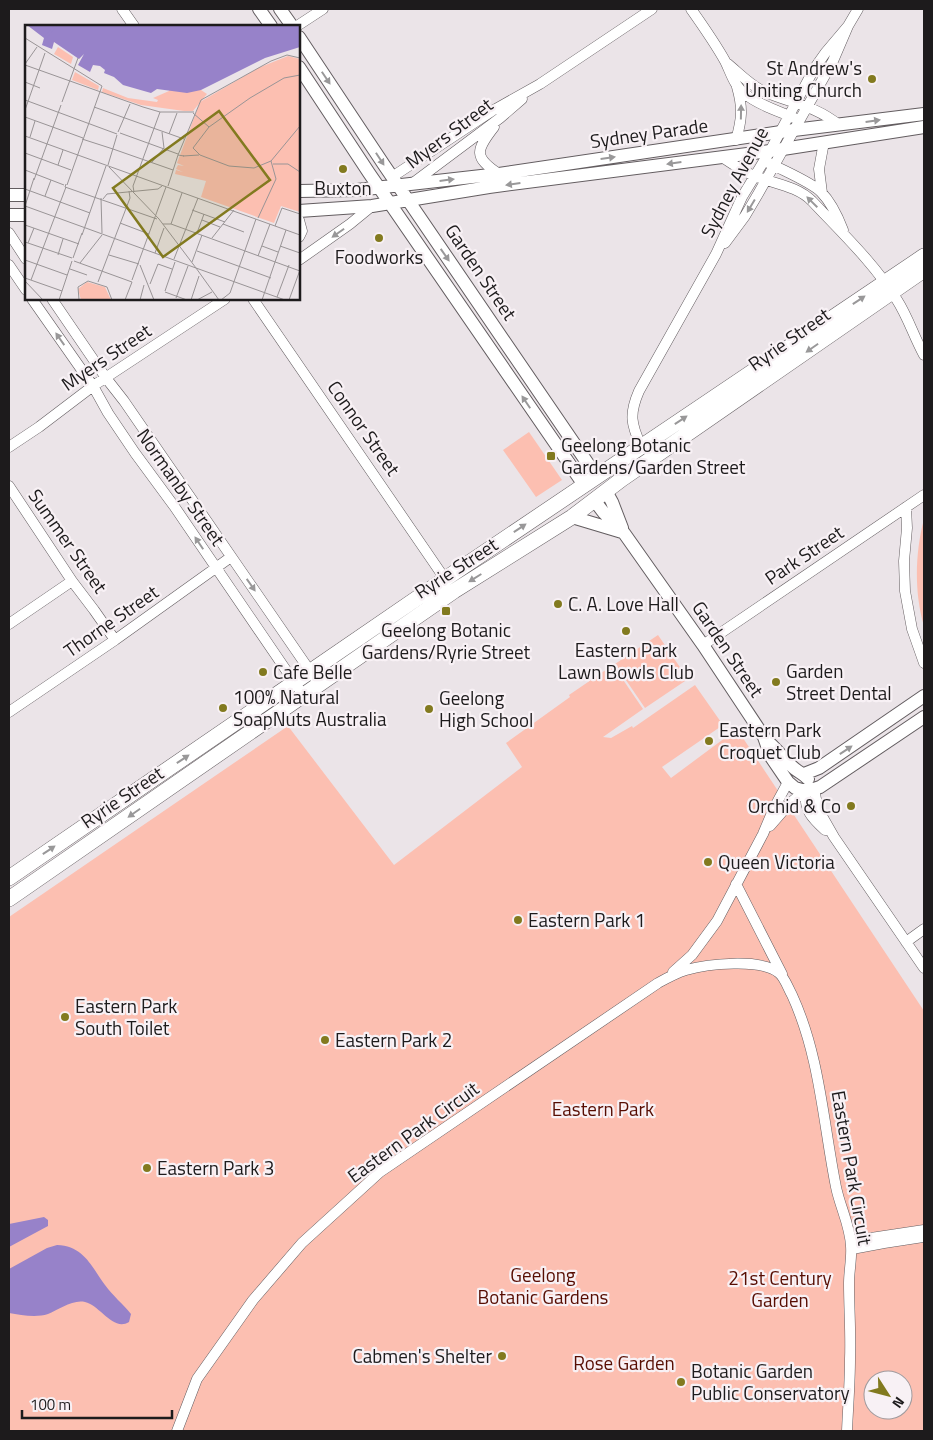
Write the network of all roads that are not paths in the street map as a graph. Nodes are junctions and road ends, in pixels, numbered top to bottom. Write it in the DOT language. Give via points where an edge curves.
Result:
graph roads {
  1 [pos="122,9"];
  2 [pos="259,9"];
  3 [pos="280,9"];
  4 [pos="323,9"];
  5 [pos="652,9"];
  6 [pos="691,9"];
  7 [pos="858,9"];
  8 [pos="133,25"];
  9 [pos="270,25"];
  10 [pos="291,25"];
  11 [pos="299,25"];
  12 [pos="848,26"];
  13 [pos="300,39"];
  14 [pos="725,62"];
  15 [pos="300,69"];
  16 [pos="540,84"];
  17 [pos="736,85"];
  18 [pos="796,103"];
  19 [pos="807,106"];
  20 [pos="924,114"];
  21 [pos="789,115"];
  22 [pos="500,118"];
  23 [pos="797,125"];
  24 [pos="839,125"];
  25 [pos="924,127"];
  26 [pos="780,133"];
  27 [pos="736,140"];
  28 [pos="368,141"];
  29 [pos="824,142"];
  30 [pos="784,149"];
  31 [pos="354,150"];
  32 [pos="722,156"];
  33 [pos="767,156"];
  34 [pos="774,166"];
  35 [pos="499,174"];
  36 [pos="754,176"];
  37 [pos="767,180"];
  38 [pos="379,188"];
  39 [pos="403,188"];
  40 [pos="300,191"];
  41 [pos="822,193"];
  42 [pos="9,195"];
  43 [pos="25,195"];
  44 [pos="381,204"];
  45 [pos="300,211"];
  46 [pos="9,215"];
  47 [pos="25,215"];
  48 [pos="428,229"];
  49 [pos="9,233"];
  50 [pos="846,236"];
  51 [pos="414,238"];
  52 [pos="716,254"];
  53 [pos="300,256"];
  54 [pos="924,256"];
  55 [pos="25,257"];
  56 [pos="9,265"];
  57 [pos="924,270"];
  58 [pos="889,287"];
  59 [pos="25,289"];
  60 [pos="33,300"];
  61 [pos="52,300"];
  62 [pos="54,300"];
  63 [pos="223,300"];
  64 [pos="253,300"];
  65 [pos="39,309"];
  66 [pos="498,332"];
  67 [pos="484,341"];
  68 [pos="924,355"];
  69 [pos="106,378"];
  70 [pos="93,386"];
  71 [pos="553,411"];
  72 [pos="539,421"];
  73 [pos="641,446"];
  74 [pos="9,447"];
  75 [pos="597,477"];
  76 [pos="584,485"];
  77 [pos="9,486"];
  78 [pos="924,495"];
  79 [pos="600,496"];
  80 [pos="906,507"];
  81 [pos="572,517"];
  82 [pos="624,533"];
  83 [pos="231,557"];
  84 [pos="216,568"];
  85 [pos="445,579"];
  86 [pos="72,581"];
  87 [pos="454,592"];
  88 [pos="9,624"];
  89 [pos="115,640"];
  90 [pos="703,645"];
  91 [pos="924,663"];
  92 [pos="310,671"];
  93 [pos="294,682"];
  94 [pos="319,684"];
  95 [pos="303,695"];
  96 [pos="924,696"];
  97 [pos="9,712"];
  98 [pos="924,717"];
  99 [pos="880,727"];
  100 [pos="764,737"];
  101 [pos="889,741"];
  102 [pos="804,774"];
  103 [pos="788,782"];
  104 [pos="810,790"];
  105 [pos="763,834"];
  106 [pos="9,878"];
  107 [pos="736,884"];
  108 [pos="9,899"];
  109 [pos="924,929"];
  110 [pos="906,942"];
  111 [pos="924,968"];
  112 [pos="783,978"];
  113 [pos="664,979"];
  114 [pos="924,1230"];
  115 [pos="924,1237"];
  116 [pos="851,1245"];
  117 [pos="177,1431"];
  118 [pos="847,1431"];
  1 -- 8 [label="street"];
  2 -- 9 [label="street"];
  3 -- 10 [label="street"];
  4 -- 11 [label="street"];
  5 -- 16 [label="street, Myers Street"];
  6 -- 14 [label="street"];
  7 -- 12 [label="street, Sydney Avenue"];
  12 -- 18 [label="street, Sydney Avenue" via="821,59"];
  12 -- 19 [label="street, Sydney Avenue" via="833,61"];
  13 -- 28 [label="street, Garden Street, one-way"];
  14 -- 17 [label="street"];
  14 -- 18 [label="street" via="759,89"];
  15 -- 31 [label="street, Garden Street"];
  16 -- 22 [label="street, Myers Street"];
  16 -- 39 [label="street, Myers Street" via="492,111"];
  17 -- 21 [label="street" via="750,98"];
  27 -- 17 [label="street, one-way" via="742,115"];
  18 -- 19 [label="street"];
  18 -- 21 [label="street, Sydney Avenue"];
  19 -- 23 [label="street, Sydney Avenue"];
  19 -- 24 [label="street"];
  24 -- 20 [label="street, Sydney Parade, one-way"];
  21 -- 23 [label="street"];
  21 -- 26 [label="street, Sydney Avenue"];
  22 -- 35 [label="street" via="482,142 480,152 485,164"];
  22 -- 39 [label="street, Myers Street"];
  23 -- 24 [label="street, Sydney Parade"];
  23 -- 26 [label="street, Sydney Parade"];
  23 -- 30 [label="street, Sydney Avenue"];
  25 -- 29 [label="street, Sydney Parade"];
  26 -- 27 [label="street, Sydney Parade"];
  26 -- 33 [label="street, Sydney Avenue"];
  35 -- 27 [label="street, Sydney Parade, one-way"];
  28 -- 31 [label="street"];
  28 -- 39 [label="street, Garden Street, one-way"];
  29 -- 30 [label="street, Sydney Parade"];
  29 -- 41 [label="street" via="819,169"];
  30 -- 33 [label="street, Sydney Parade"];
  30 -- 34 [label="street, Sydney Avenue"];
  31 -- 38 [label="street, Garden Street"];
  32 -- 33 [label="street, Sydney Parade"];
  32 -- 36 [label="street"];
  32 -- 39 [label="street, Sydney Parade, one-way" via="499,186"];
  33 -- 34 [label="street"];
  33 -- 36 [label="street, Sydney Avenue"];
  34 -- 37 [label="street, Sydney Avenue"];
  34 -- 41 [label="street"];
  39 -- 35 [label="street, Sydney Parade, one-way"];
  36 -- 37 [label="street"];
  36 -- 52 [label="street, Sydney Avenue"];
  50 -- 37 [label="street, one-way" via="800,192"];
  37 -- 52 [label="street, Sydney Avenue, one-way"];
  38 -- 39 [label="street, Sydney Parade"];
  38 -- 40 [label="street, Sydney Parade"];
  38 -- 44 [label="street, Garden Street"];
  39 -- 44 [label="street, Sydney Parade"];
  39 -- 48 [label="street, Garden Street"];
  41 -- 50 [label="street"];
  42 -- 43 [label="street"];
  44 -- 45 [label="street, Sydney Parade"];
  44 -- 51 [label="street, Garden Street"];
  44 -- 53 [label="street, one-way"];
  46 -- 47 [label="street"];
  48 -- 51 [label="street"];
  48 -- 66 [label="street, Garden Street, one-way"];
  49 -- 55 [label="street"];
  50 -- 58 [label="street"];
  51 -- 67 [label="street, Garden Street"];
  52 -- 73 [label="street, Sydney Avenue" via="637,395 632,420"];
  54 -- 58 [label="main road, Ryrie Street"];
  56 -- 59 [label="street"];
  57 -- 58 [label="main road, Ryrie Street"];
  58 -- 68 [label="street" via="904,310"];
  73 -- 58 [label="main road, Ryrie Street, one-way"];
  58 -- 79 [label="main road, Ryrie Street, one-way"];
  60 -- 65 [label="street, Normanby Street"];
  61 -- 65 [label="street"];
  62 -- 69 [label="street, Normanby Street"];
  63 -- 69 [label="street, Myers Street"];
  64 -- 85 [label="street, Connor Street"];
  70 -- 65 [label="street, Normanby Street, one-way"];
  66 -- 67 [label="street"];
  66 -- 71 [label="street, Garden Street"];
  72 -- 67 [label="street, Garden Street, one-way"];
  69 -- 70 [label="street, Myers Street"];
  69 -- 83 [label="street, Normanby Street"];
  70 -- 74 [label="street, Myers Street"];
  84 -- 70 [label="street, Normanby Street, one-way" via="135,453"];
  71 -- 72 [label="street"];
  71 -- 75 [label="street, Garden Street"];
  72 -- 76 [label="street, Garden Street"];
  73 -- 75 [label="main road, Ryrie Street"];
  75 -- 76 [label="main road, Ryrie Street"];
  75 -- 79 [label="main road, Garden Street"];
  76 -- 79 [label="main road, Garden Street"];
  85 -- 76 [label="main road, Ryrie Street, one-way"];
  77 -- 86 [label="street, Summer Street"];
  78 -- 80 [label="street, Park Street"];
  79 -- 81 [label="main road, Ryrie Street"];
  79 -- 82 [label="street, Garden Street" via="604,513"];
  80 -- 90 [label="street, Park Street"];
  80 -- 91 [label="street" via="906,597 912,629"];
  81 -- 82 [label="street"];
  81 -- 87 [label="main road, Ryrie Street, one-way"];
  82 -- 90 [label="street, Garden Street"];
  83 -- 84 [label="street, Thorne Street"];
  83 -- 92 [label="street, Normanby Street, one-way"];
  84 -- 89 [label="street, Thorne Street"];
  84 -- 93 [label="street, Normanby Street"];
  85 -- 87 [label="main road"];
  85 -- 92 [label="main road, Ryrie Street"];
  86 -- 88 [label="street"];
  86 -- 89 [label="street, Summer Street"];
  87 -- 94 [label="main road, Ryrie Street"];
  89 -- 97 [label="street, Thorne Street"];
  90 -- 100 [label="street, Garden Street"];
  92 -- 93 [label="main road, Ryrie Street"];
  92 -- 94 [label="street, Normanby Street"];
  93 -- 95 [label="street, Normanby Street"];
  106 -- 93 [label="main road, Ryrie Street, one-way"];
  94 -- 95 [label="main road, Ryrie Street"];
  95 -- 108 [label="main road, Ryrie Street, one-way"];
  96 -- 99 [label="street"];
  98 -- 101 [label="street"];
  99 -- 101 [label="street"];
  102 -- 99 [label="street, one-way" via="819,768"];
  100 -- 102 [label="street, Garden Street"];
  100 -- 103 [label="street, Garden Street"];
  101 -- 104 [label="street" via="828,782"];
  102 -- 104 [label="street, Garden Street"];
  103 -- 104 [label="street" via="795,788"];
  103 -- 105 [label="street, Eastern Park Circuit"];
  104 -- 105 [label="street, Eastern Park Circuit" via="784,809"];
  104 -- 110 [label="street, Garden Street" via="834,837"];
  105 -- 107 [label="street, Eastern Park Circuit"];
  107 -- 112 [label="street, Eastern Park Circuit"];
  107 -- 113 [label="street, Eastern Park Circuit" via="692,955"];
  109 -- 110 [label="street"];
  110 -- 111 [label="street, Garden Street"];
  112 -- 113 [label="street, Eastern Park Circuit" via="772,969 734,964 711,965"];
  112 -- 116 [label="street, Eastern Park Circuit" via="801,1016 815,1064 838,1198"];
  113 -- 117 [label="street, Eastern Park Circuit" via="380,1172 302,1243 253,1300 197,1379"];
  114 -- 116 [label="street"];
  115 -- 116 [label="street"];
  116 -- 118 [label="street, Eastern Park Circuit"];
}
